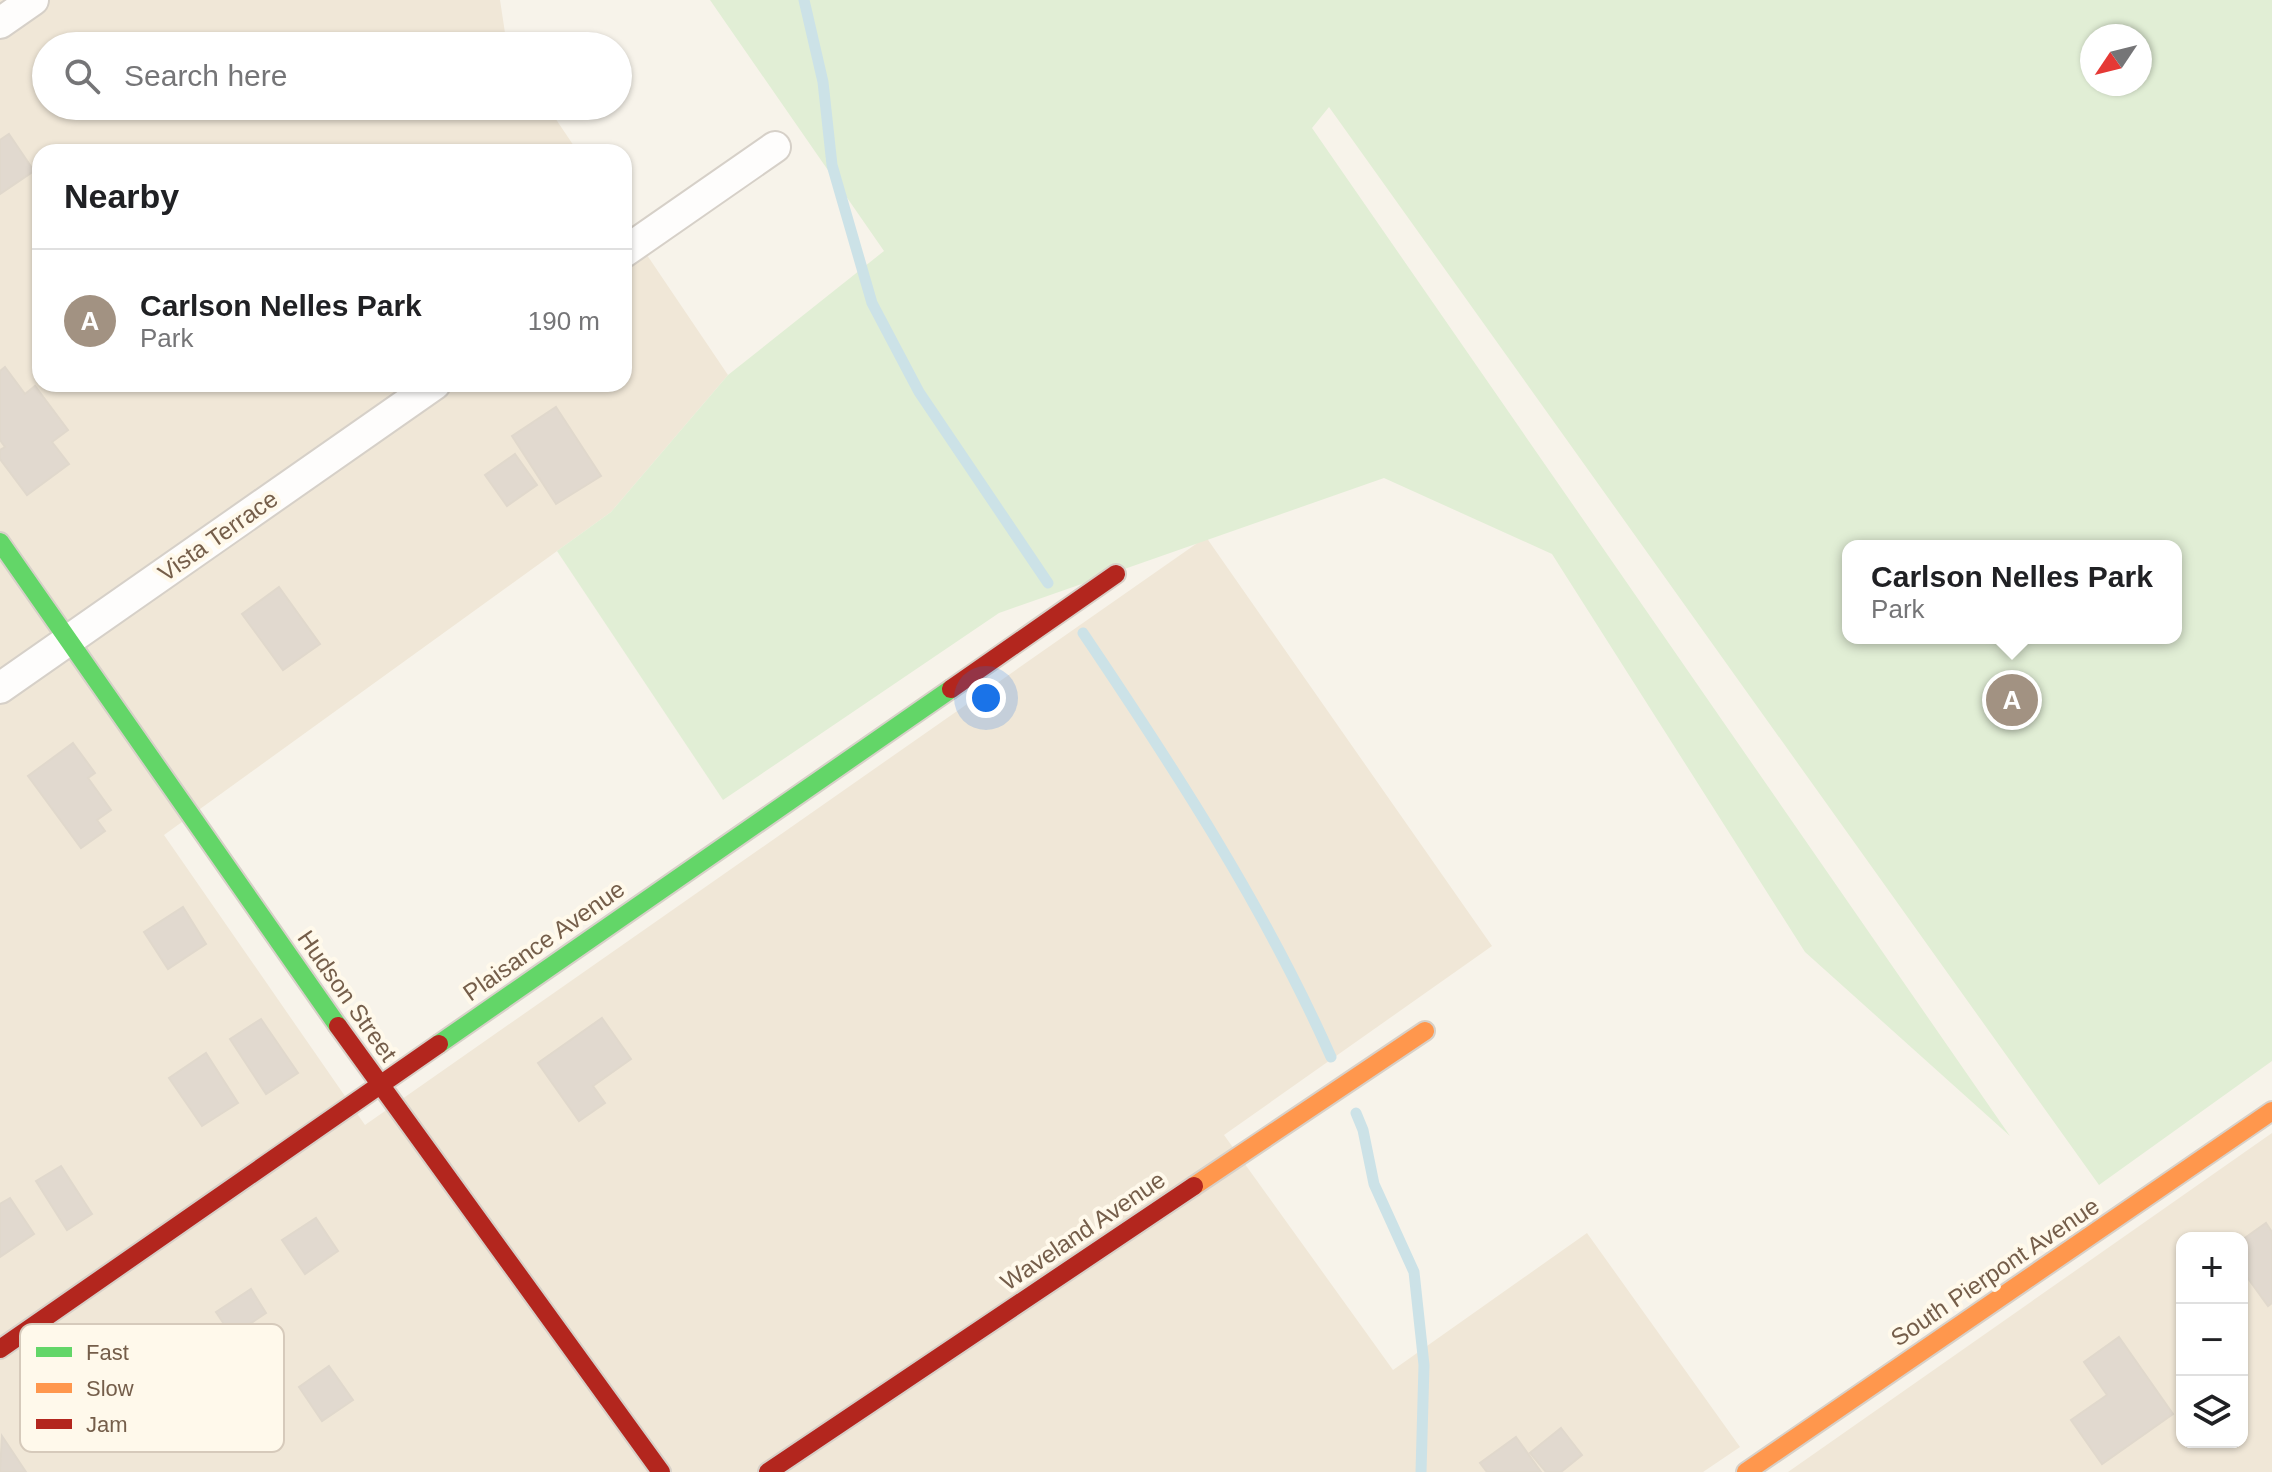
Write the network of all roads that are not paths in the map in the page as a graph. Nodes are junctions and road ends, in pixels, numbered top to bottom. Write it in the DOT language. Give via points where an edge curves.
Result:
graph roads {
  1 [pos="33,0"];
  2 [pos="0,23"];
  3 [pos="775,147"];
  4 [pos="632,246"];
  5 [pos="424,392"];
  6 [pos="0,542"];
  7 [pos="1116,574"];
  8 [pos="69,639"];
  9 [pos="0,688"];
  10 [pos="1425,1031"];
  11 [pos="379,1084"];
  12 [pos="2272,1111"];
  13 [pos="36,1324"];
  14 [pos="20,1335"];
  15 [pos="0,1349"];
  16 [pos="661,1472"];
  17 [pos="768,1472"];
  18 [pos="1746,1472"];
  1 -- 2 [label="street"];
  3 -- 4 [label="street"];
  5 -- 8 [label="street, Vista Terrace"];
  6 -- 8 [label="street, Hudson Street"];
  7 -- 11 [label="street, Plaisance Avenue"];
  8 -- 9 [label="street, Vista Terrace"];
  8 -- 11 [label="street, Hudson Street"];
  10 -- 17 [label="street, Waveland Avenue"];
  11 -- 13 [label="street, Plaisance Avenue"];
  11 -- 16 [label="street, Hudson Street"];
  12 -- 18 [label="street, South Pierpont Avenue"];
  14 -- 15 [label="street, Plaisance Avenue"];
}
